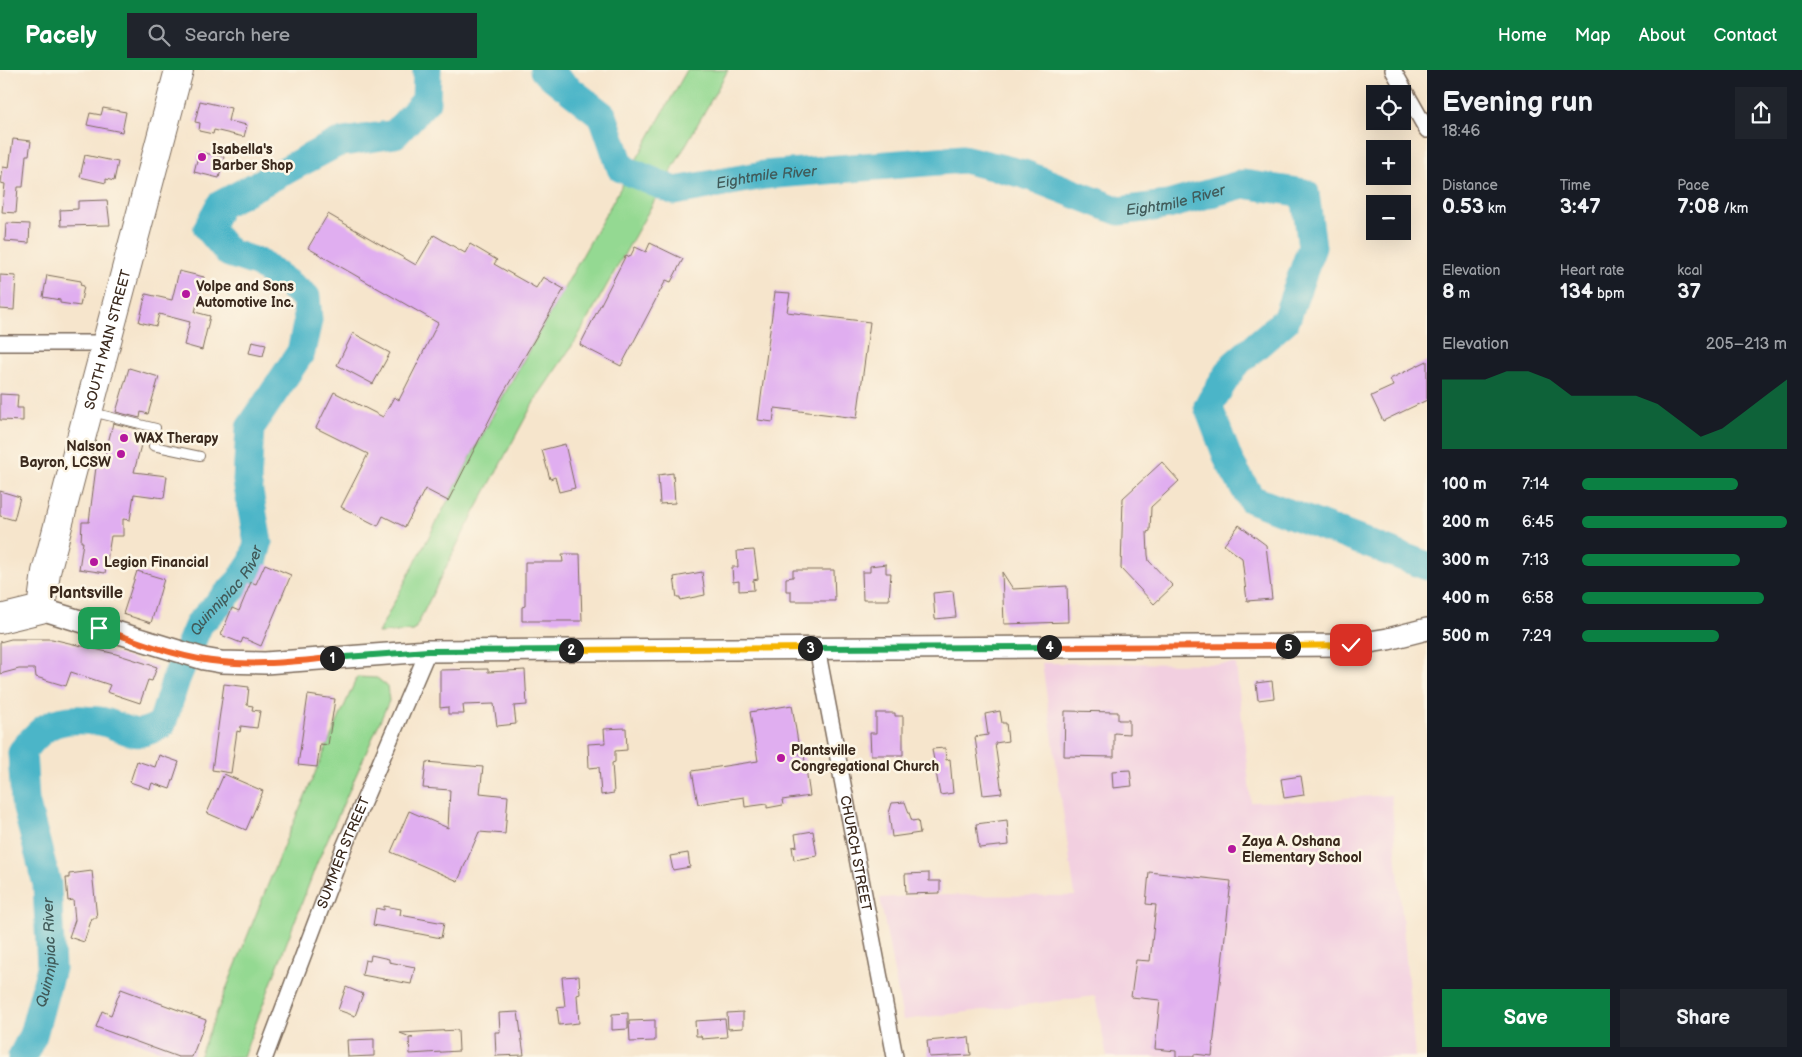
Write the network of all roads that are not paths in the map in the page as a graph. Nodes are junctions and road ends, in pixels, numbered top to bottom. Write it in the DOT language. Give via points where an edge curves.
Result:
graph roads {
  1 [pos="179,70"];
  2 [pos="1393,70"];
  3 [pos="1427,130"];
  4 [pos="0,343"];
  5 [pos="107,343"];
  6 [pos="90,411"];
  7 [pos="200,456"];
  8 [pos="41,609"];
  9 [pos="0,619"];
  10 [pos="1427,628"];
  11 [pos="817,648"];
  12 [pos="428,651"];
  13 [pos="265,1057"];
  14 [pos="895,1057"];
  1 -- 5 [label="highway, SOUTH MAIN STREET"];
  2 -- 3 [label="street"];
  4 -- 5 [label="street"];
  5 -- 6 [label="highway, SOUTH MAIN STREET"];
  6 -- 7 [label="lane" via="156,428 153,446"];
  6 -- 8 [label="highway, SOUTH MAIN STREET" via="46,572"];
  8 -- 9 [label="highway"];
  8 -- 12 [label="main road" via="176,652 221,662 265,663"];
  10 -- 11 [label="main road" via="1388,640 1351,645"];
  11 -- 12 [label="main road"];
  11 -- 14 [label="street, CHURCH STREET"];
  12 -- 13 [label="street, SUMMER STREET" via="344,847"];
}
